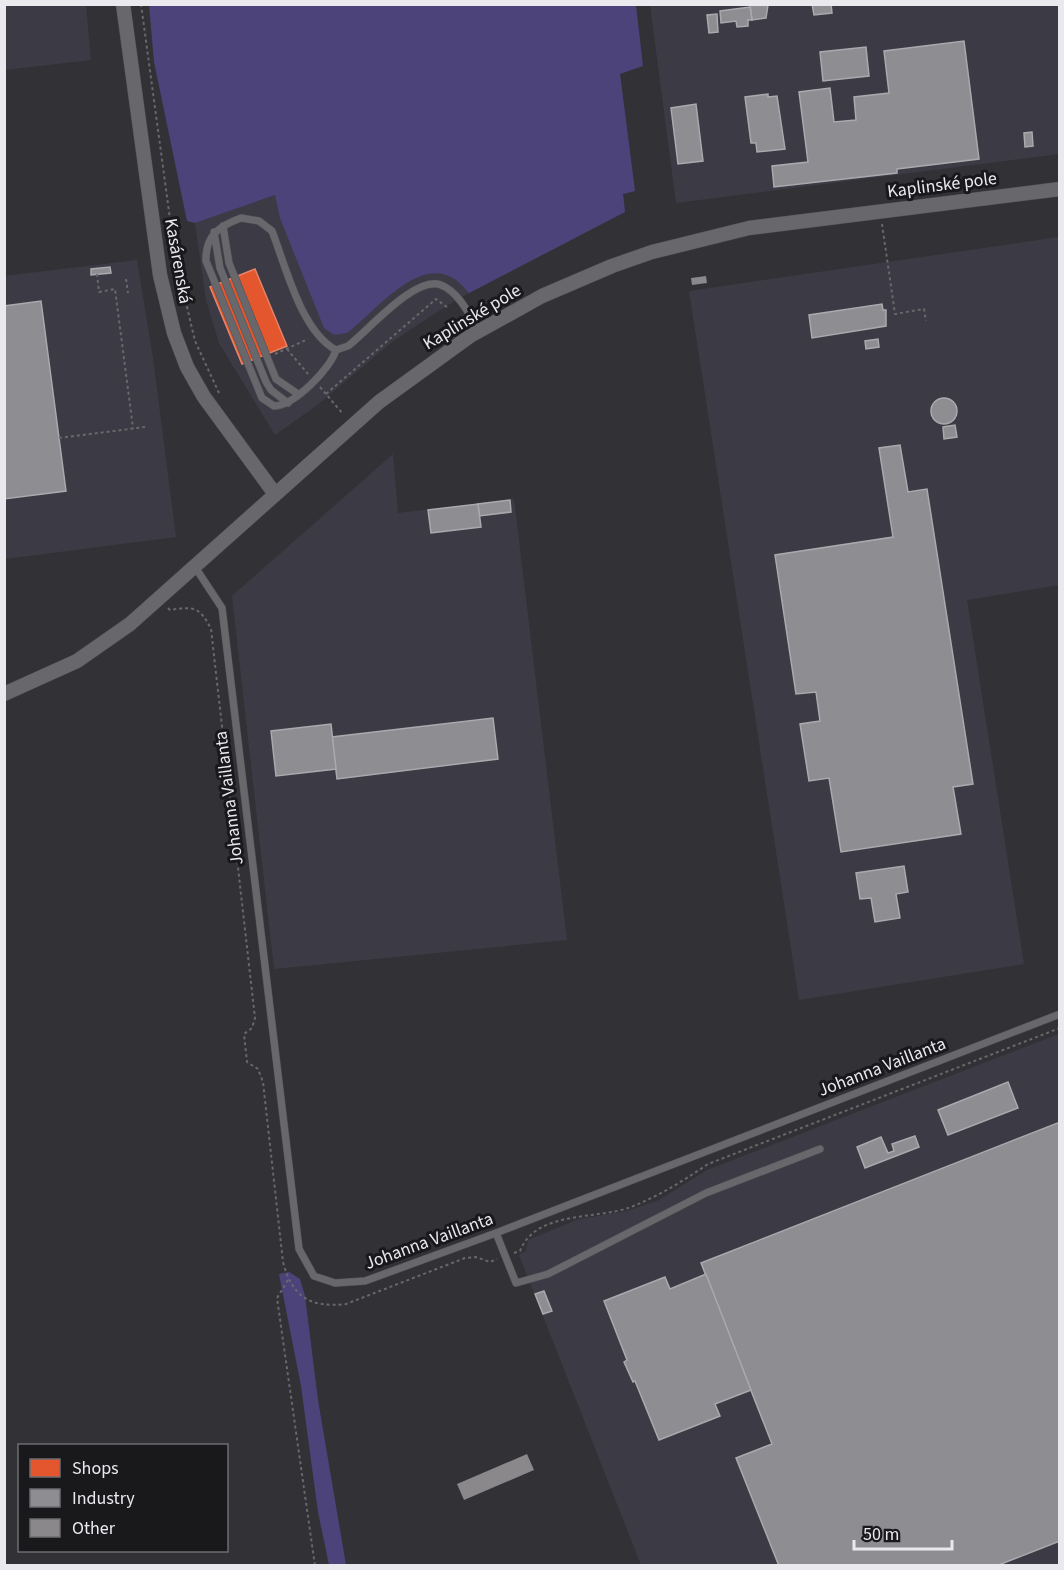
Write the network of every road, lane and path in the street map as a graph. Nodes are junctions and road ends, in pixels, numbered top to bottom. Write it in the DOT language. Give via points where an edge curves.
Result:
graph roads {
  1 [pos="123,4"];
  2 [pos="141,4"];
  3 [pos="1059,189"];
  4 [pos="880,211"];
  5 [pos="223,226"];
  6 [pos="214,232"];
  7 [pos="97,274"];
  8 [pos="126,279"];
  9 [pos="128,293"];
  10 [pos="448,308"];
  11 [pos="926,321"];
  12 [pos="479,331"];
  13 [pos="315,334"];
  14 [pos="336,350"];
  15 [pos="267,357"];
  16 [pos="298,394"];
  17 [pos="224,400"];
  18 [pos="288,403"];
  19 [pos="343,414"];
  20 [pos="145,427"];
  21 [pos="133,428"];
  22 [pos="59,438"];
  23 [pos="275,494"];
  24 [pos="195,567"];
  25 [pos="160,598"];
  26 [pos="4,694"];
  27 [pos="1059,1014"];
  28 [pos="1059,1028"];
  29 [pos="820,1149"];
  30 [pos="496,1233"];
  31 [pos="505,1256"];
  32 [pos="288,1280"];
  33 [pos="315,1566"];
  1 -- 23 [label="street, Kasárenská" via="160,274 174,333 204,397"];
  2 -- 17 [label="path" via="175,256 195,341"];
  3 -- 4 [label="street, Kaplinské pole"];
  4 -- 11 [label="path" via="895,314 924,309"];
  4 -- 12 [label="street, Kaplinské pole" via="749,228 652,252 542,296"];
  5 -- 6 [label="lane"];
  5 -- 13 [label="lane" via="241,218 267,225"];
  5 -- 15 [label="lane" via="229,263"];
  6 -- 18 [label="lane" via="220,268 266,382"];
  6 -- 18 [label="lane" via="208,240 206,261 262,398 274,406"];
  7 -- 21 [label="path" via="99,291 115,289"];
  8 -- 9 [label="path"];
  10 -- 19 [label="path" via="436,299 327,395"];
  12 -- 14 [label="lane" via="460,301 447,289 428,284 413,289 348,346"];
  12 -- 23 [label="street, Kaplinské pole" via="379,402"];
  13 -- 14 [label="lane"];
  13 -- 15 [label="path"];
  14 -- 16 [label="lane" via="328,367"];
  15 -- 16 [label="lane" via="276,379"];
  16 -- 18 [label="lane"];
  20 -- 21 [label="path"];
  21 -- 22 [label="path"];
  23 -- 24 [label="street, Kaplinské pole"];
  24 -- 25 [label="street, Kaplinské pole"];
  24 -- 30 [label="lane, Johanna Vaillanta" via="222,608 299,1249 314,1276 335,1283 355,1282"];
  25 -- 26 [label="street, Kaplinské pole" via="76,661"];
  25 -- 32 [label="path" via="170,610 190,606 204,614 210,629 255,1018 252,1028 244,1034 247,1062 258,1069 263,1082"];
  27 -- 30 [label="lane, Johanna Vaillanta"];
  28 -- 31 [label="path" via="708,1164 660,1195 627,1208 583,1214 532,1232 520,1251"];
  29 -- 31 [label="lane" via="706,1193 548,1274 516,1283"];
  30 -- 31 [label="lane"];
  31 -- 32 [label="path" via="490,1262 465,1258 336,1305 311,1302"];
  32 -- 33 [label="path" via="277,1298"];
}
